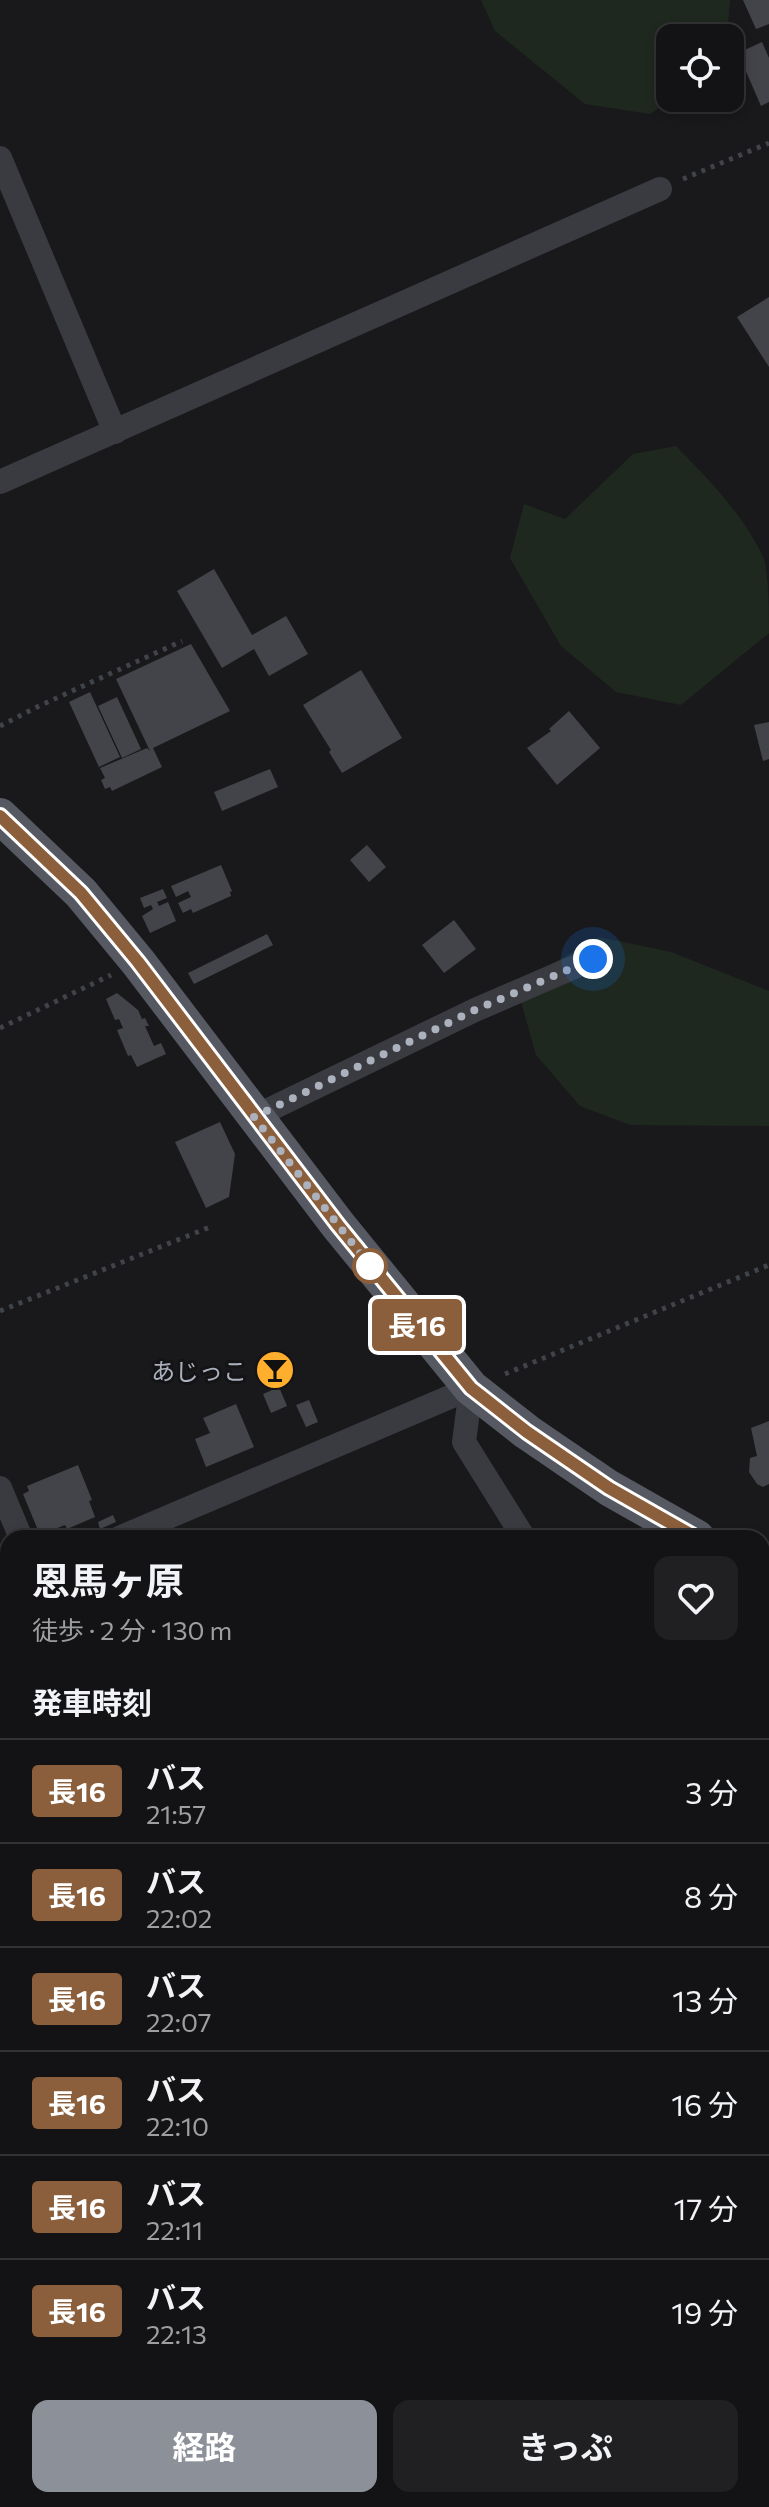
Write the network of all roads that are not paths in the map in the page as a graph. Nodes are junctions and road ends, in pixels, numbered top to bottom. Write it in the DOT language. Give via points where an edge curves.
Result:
graph roads {
  1 [pos="0,158"];
  2 [pos="660,189"];
  3 [pos="115,432"];
  4 [pos="0,482"];
  5 [pos="0,816"];
  6 [pos="593,959"];
  7 [pos="254,1117"];
  8 [pos="471,1388"];
  9 [pos="0,1488"];
  10 [pos="18,1530"];
  11 [pos="138,1530"];
  12 [pos="519,1530"];
  13 [pos="683,1530"];
  1 -- 3 [label="street"];
  2 -- 3 [label="street"];
  3 -- 4 [label="street"];
  5 -- 7 [label="main road" via="81,893"];
  6 -- 7 [label="street"];
  7 -- 8 [label="main road"];
  8 -- 11 [label="street"];
  8 -- 12 [label="street" via="464,1442"];
  8 -- 13 [label="main road" via="609,1488"];
  9 -- 10 [label="street"];
}
